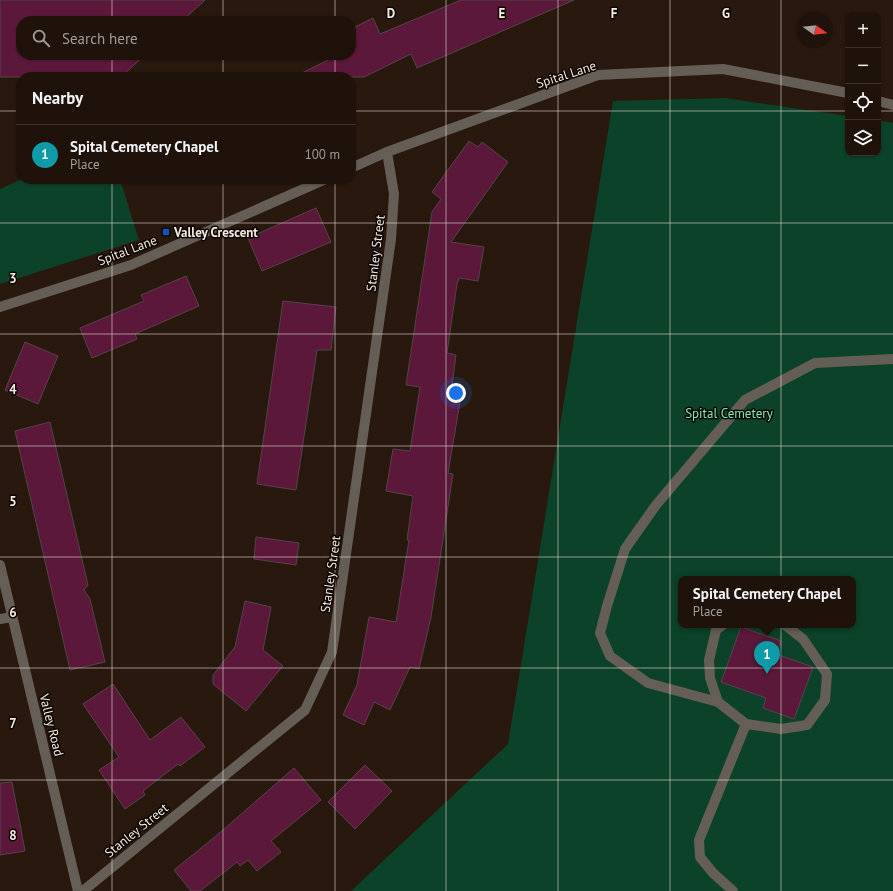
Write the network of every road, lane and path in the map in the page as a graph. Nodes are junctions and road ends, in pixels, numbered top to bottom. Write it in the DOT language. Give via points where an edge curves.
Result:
graph roads {
  1 [pos="845,92"];
  2 [pos="881,101"];
  3 [pos="893,105"];
  4 [pos="387,152"];
  5 [pos="356,166"];
  6 [pos="315,184"];
  7 [pos="0,307"];
  8 [pos="893,359"];
  9 [pos="0,565"];
  10 [pos="12,617"];
  11 [pos="0,619"];
  12 [pos="719,628"];
  13 [pos="789,628"];
  14 [pos="718,702"];
  15 [pos="746,724"];
  16 [pos="78,891"];
  17 [pos="83,891"];
  18 [pos="732,891"];
  1 -- 4 [label="street, Spital Lane" via="723,69 598,75"];
  2 -- 3 [label="street"];
  4 -- 5 [label="street, Spital Lane"];
  4 -- 17 [label="street, Stanley Street" via="394,194 390,239 332,652 305,710"];
  6 -- 7 [label="street, Spital Lane" via="131,265"];
  8 -- 14 [label="street" via="815,363 744,400 656,505 625,549 600,633 610,656 648,683"];
  9 -- 10 [label="street, Valley Road"];
  10 -- 11 [label="street"];
  10 -- 16 [label="street, Valley Road"];
  12 -- 14 [label="street" via="716,630 709,660 710,678"];
  13 -- 15 [label="street" via="803,639 828,674 825,700 807,725 781,729"];
  14 -- 15 [label="street"];
  15 -- 18 [label="street" via="699,840 700,857"];
}
